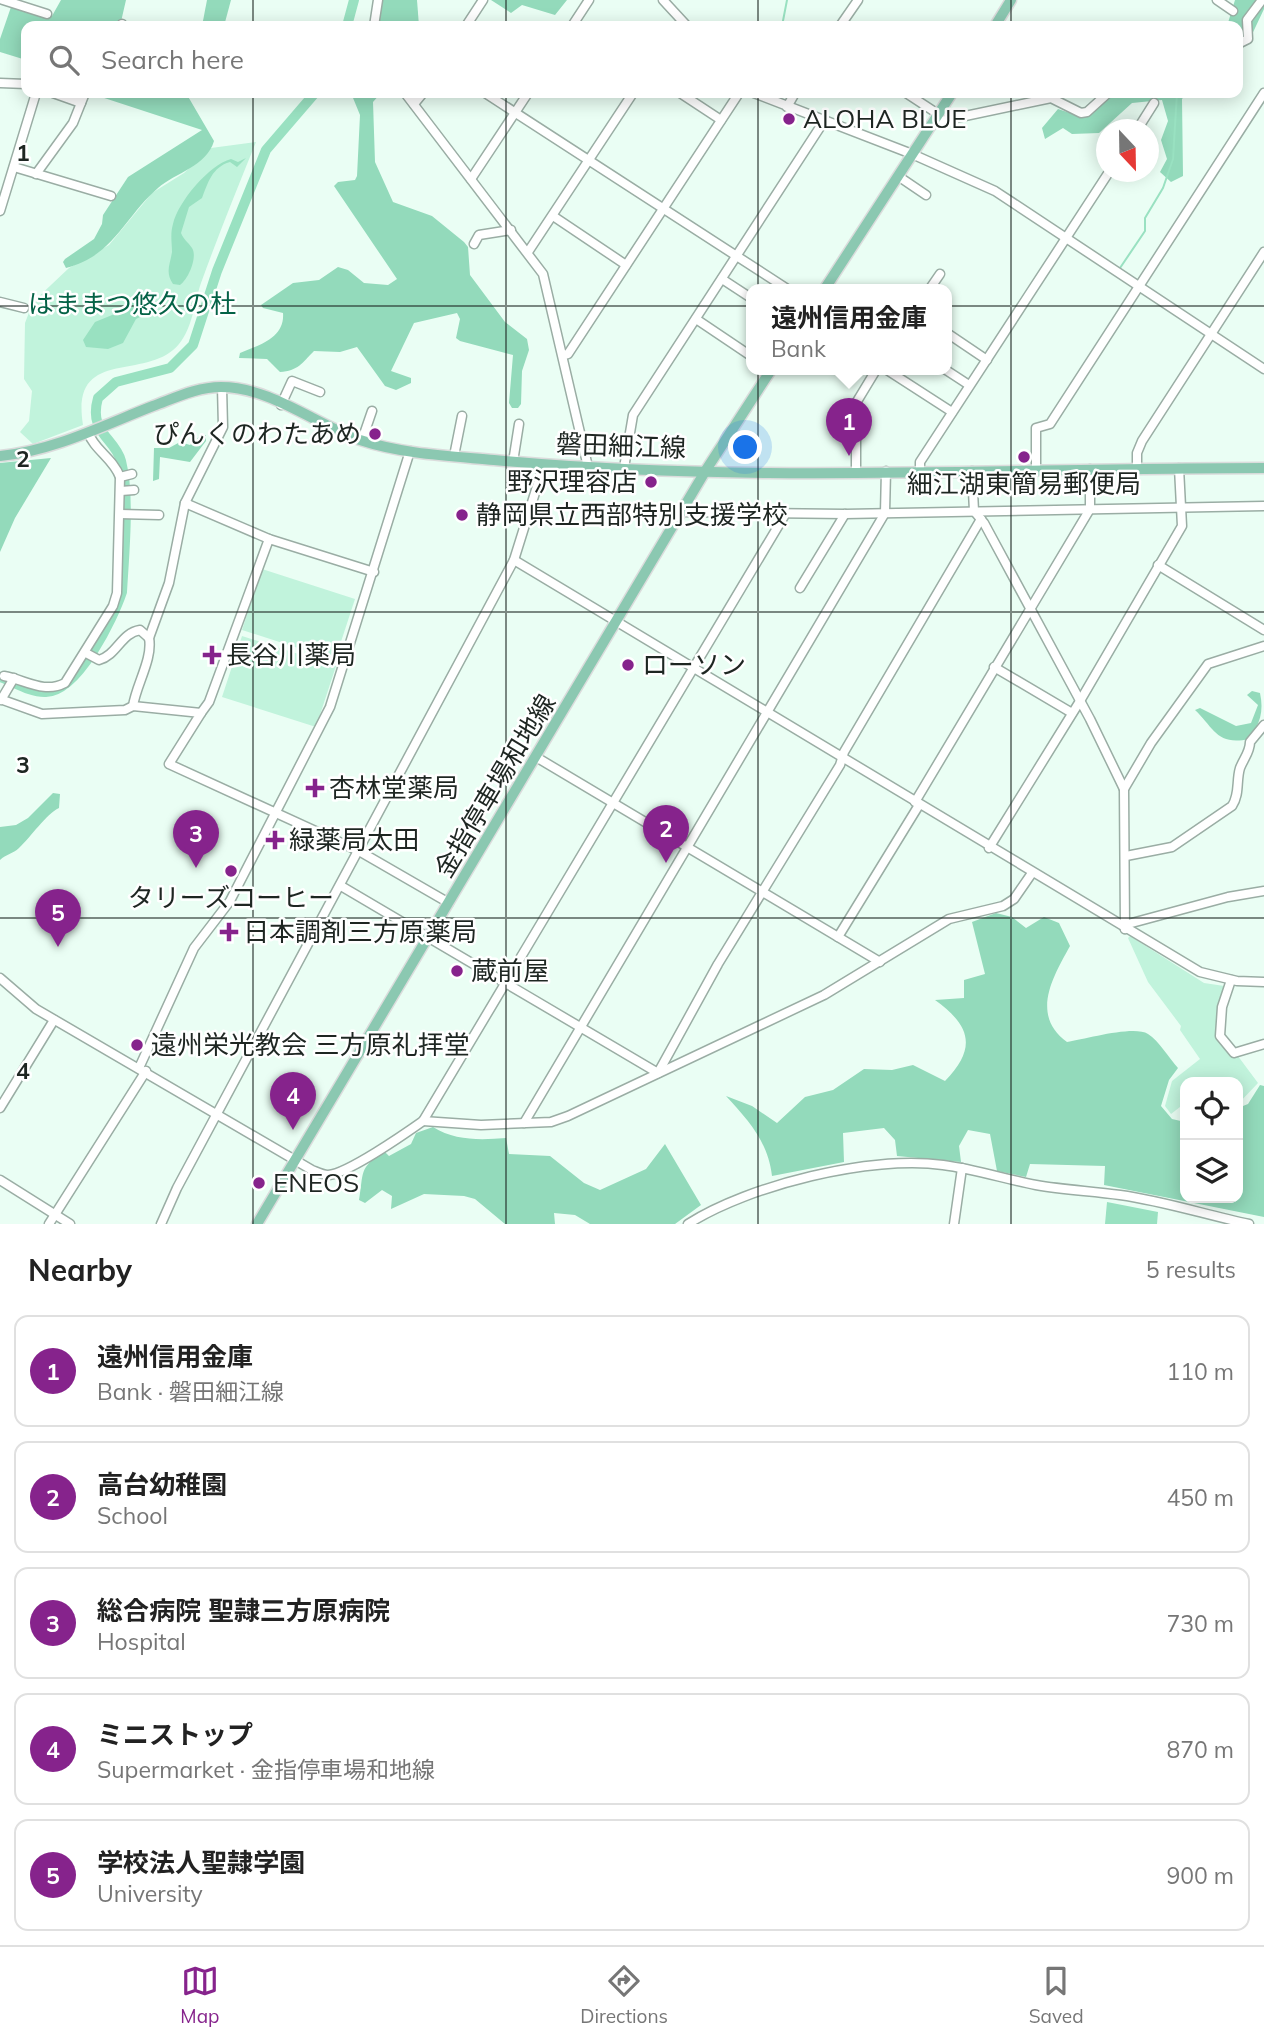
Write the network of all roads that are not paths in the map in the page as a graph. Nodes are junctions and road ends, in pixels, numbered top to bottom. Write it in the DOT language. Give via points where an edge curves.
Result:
graph roads {
  1 [pos="3,0"];
  2 [pos="378,0"];
  3 [pos="483,0"];
  4 [pos="589,0"];
  5 [pos="663,0"];
  6 [pos="858,0"];
  7 [pos="1012,0"];
  8 [pos="1217,0"];
  9 [pos="1262,0"];
  10 [pos="1233,11"];
  11 [pos="47,13"];
  12 [pos="375,21"];
  13 [pos="469,21"];
  14 [pos="575,21"];
  15 [pos="680,21"];
  16 [pos="843,21"];
  17 [pos="998,21"];
  18 [pos="1243,41"];
  19 [pos="0,83"];
  20 [pos="21,83"];
  21 [pos="1264,93"];
  22 [pos="35,98"];
  23 [pos="67,98"];
  24 [pos="83,98"];
  25 [pos="409,98"];
  26 [pos="419,98"];
  27 [pos="492,98"];
  28 [pos="525,98"];
  29 [pos="631,98"];
  30 [pos="688,98"];
  31 [pos="736,98"];
  32 [pos="766,98"];
  33 [pos="792,98"];
  34 [pos="912,98"];
  35 [pos="949,98"];
  36 [pos="1102,98"];
  37 [pos="81,103"];
  38 [pos="1154,103"];
  39 [pos="414,104"];
  40 [pos="787,107"];
  41 [pos="515,113"];
  42 [pos="935,119"];
  43 [pos="1143,119"];
  44 [pos="721,120"];
  45 [pos="824,121"];
  46 [pos="912,154"];
  47 [pos="589,160"];
  48 [pos="14,167"];
  49 [pos="36,174"];
  50 [pos="898,176"];
  51 [pos="471,178"];
  52 [pos="1102,182"];
  53 [pos="926,195"];
  54 [pos="111,196"];
  55 [pos="663,208"];
  56 [pos="0,211"];
  57 [pos="553,216"];
  58 [pos="510,230"];
  59 [pos="1066,238"];
  60 [pos="474,244"];
  61 [pos="528,252"];
  62 [pos="1264,252"];
  63 [pos="737,256"];
  64 [pos="626,265"];
  65 [pos="940,274"];
  66 [pos="722,279"];
  67 [pos="780,284"];
  68 [pos="828,284"];
  69 [pos="933,284"];
  70 [pos="1139,286"];
  71 [pos="746,295"];
  72 [pos="0,302"];
  73 [pos="24,308"];
  74 [pos="696,319"];
  75 [pos="1212,334"];
  76 [pos="952,337"];
  77 [pos="746,353"];
  78 [pos="564,355"];
  79 [pos="987,360"];
  80 [pos="1264,369"];
  81 [pos="952,374"];
  82 [pos="768,375"];
  83 [pos="873,375"];
  84 [pos="895,375"];
  85 [pos="970,385"];
  86 [pos="222,387"];
  87 [pos="320,392"];
  88 [pos="281,405"];
  89 [pos="372,411"];
  90 [pos="953,412"];
  91 [pos="462,416"];
  92 [pos="519,424"];
  93 [pos="90,431"];
  94 [pos="362,440"];
  95 [pos="410,451"];
  96 [pos="0,456"];
  97 [pos="454,456"];
  98 [pos="513,462"];
  99 [pos="544,464"];
  100 [pos="589,467"];
  101 [pos="624,468"];
  102 [pos="1137,468"];
  103 [pos="1178,468"];
  104 [pos="1264,468"];
  105 [pos="1036,469"];
  106 [pos="1090,469"];
  107 [pos="706,470"];
  108 [pos="856,471"];
  109 [pos="886,471"];
  110 [pos="919,471"];
  111 [pos="972,471"];
  112 [pos="132,474"];
  113 [pos="120,477"];
  114 [pos="134,490"];
  115 [pos="121,491"];
  116 [pos="185,503"];
  117 [pos="1264,506"];
  118 [pos="1179,507"];
  119 [pos="1090,509"];
  120 [pos="974,511"];
  121 [pos="682,512"];
  122 [pos="786,513"];
  123 [pos="885,513"];
  124 [pos="120,514"];
  125 [pos="845,514"];
  126 [pos="159,515"];
  127 [pos="981,519"];
  128 [pos="269,538"];
  129 [pos="514,560"];
  130 [pos="1158,565"];
  131 [pos="374,572"];
  132 [pos="800,588"];
  133 [pos="1030,609"];
  134 [pos="616,622"];
  135 [pos="1264,630"];
  136 [pos="149,638"];
  137 [pos="1264,646"];
  138 [pos="89,655"];
  139 [pos="994,667"];
  140 [pos="693,669"];
  141 [pos="4,676"];
  142 [pos="14,678"];
  143 [pos="0,699"];
  144 [pos="1080,701"];
  145 [pos="133,706"];
  146 [pos="201,713"];
  147 [pos="766,713"];
  148 [pos="1072,713"];
  149 [pos="1264,725"];
  150 [pos="536,757"];
  151 [pos="842,758"];
  152 [pos="1124,789"];
  153 [pos="613,803"];
  154 [pos="917,804"];
  155 [pos="278,813"];
  156 [pos="688,848"];
  157 [pos="989,848"];
  158 [pos="359,851"];
  159 [pos="1126,856"];
  160 [pos="1032,873"];
  161 [pos="341,886"];
  162 [pos="1264,891"];
  163 [pos="764,893"];
  164 [pos="449,903"];
  165 [pos="1125,929"];
  166 [pos="429,937"];
  167 [pos="838,937"];
  168 [pos="880,962"];
  169 [pos="0,978"];
  170 [pos="1231,980"];
  171 [pos="507,982"];
  172 [pos="1264,982"];
  173 [pos="54,1020"];
  174 [pos="581,1027"];
  175 [pos="1264,1044"];
  176 [pos="143,1069"];
  177 [pos="658,1073"];
  178 [pos="0,1108"];
  179 [pos="218,1115"];
  180 [pos="423,1121"];
  181 [pos="524,1123"];
  182 [pos="296,1161"];
  183 [pos="962,1168"];
  184 [pos="0,1180"];
  185 [pos="55,1214"];
  186 [pos="48,1224"];
  187 [pos="70,1224"];
  188 [pos="161,1224"];
  189 [pos="257,1224"];
  190 [pos="688,1224"];
  191 [pos="954,1224"];
  192 [pos="1250,1224"];
  1 -- 11 [label="street"];
  2 -- 12 [label="street"];
  3 -- 13 [label="street"];
  4 -- 14 [label="street"];
  5 -- 15 [label="street"];
  6 -- 16 [label="street"];
  7 -- 17 [label="main road"];
  8 -- 10 [label="street"];
  9 -- 18 [label="street" via="1247,20 1248,38"];
  19 -- 20 [label="street"];
  21 -- 70 [label="street"];
  22 -- 48 [label="street"];
  23 -- 37 [label="street"];
  24 -- 37 [label="street"];
  25 -- 39 [label="street"];
  26 -- 39 [label="street"];
  27 -- 41 [label="street"];
  28 -- 41 [label="street"];
  29 -- 47 [label="street"];
  30 -- 44 [label="street"];
  31 -- 44 [label="street"];
  32 -- 40 [label="street"];
  33 -- 40 [label="street"];
  34 -- 42 [label="street"];
  35 -- 42 [label="main road"];
  36 -- 42 [label="street" via="1081,113 1051,99"];
  37 -- 49 [label="street" via="73,123"];
  38 -- 43 [label="street"];
  39 -- 51 [label="street"];
  40 -- 45 [label="street"];
  41 -- 47 [label="street"];
  41 -- 51 [label="street"];
  42 -- 46 [label="main road"];
  44 -- 55 [label="street"];
  45 -- 46 [label="street"];
  45 -- 63 [label="street"];
  46 -- 50 [label="main road"];
  46 -- 59 [label="street" via="995,191"];
  47 -- 55 [label="street"];
  47 -- 57 [label="street"];
  48 -- 49 [label="street"];
  48 -- 56 [label="street"];
  49 -- 54 [label="street"];
  50 -- 53 [label="street"];
  50 -- 68 [label="main road"];
  51 -- 58 [label="street"];
  52 -- 59 [label="street"];
  55 -- 63 [label="street"];
  55 -- 64 [label="street"];
  57 -- 61 [label="street"];
  57 -- 64 [label="street"];
  58 -- 60 [label="street" via="480,235"];
  58 -- 61 [label="street"];
  59 -- 70 [label="street"];
  59 -- 79 [label="street"];
  61 -- 78 [label="street" via="546,279"];
  62 -- 75 [label="street"];
  63 -- 66 [label="street"];
  63 -- 67 [label="street"];
  64 -- 78 [label="street"];
  65 -- 69 [label="street"];
  66 -- 71 [label="street"];
  66 -- 74 [label="street"];
  70 -- 75 [label="street"];
  70 -- 105 [label="street" via="1050,424 1036,428"];
  72 -- 73 [label="street"];
  74 -- 77 [label="street"];
  74 -- 101 [label="street" via="631,418"];
  75 -- 80 [label="street"];
  75 -- 102 [label="street" via="1142,441"];
  76 -- 79 [label="street"];
  78 -- 100 [label="street"];
  79 -- 85 [label="street"];
  81 -- 85 [label="street"];
  82 -- 107 [label="main road, 金指停車場和地線"];
  83 -- 108 [label="street" via="853,408"];
  84 -- 90 [label="street"];
  85 -- 90 [label="street"];
  86 -- 88 [label="main road, 磐田細江線"];
  86 -- 93 [label="main road, 磐田細江線" via="187,393"];
  86 -- 116 [label="street" via="223,427"];
  87 -- 88 [label="street" via="292,382"];
  88 -- 94 [label="main road, 磐田細江線"];
  89 -- 94 [label="street"];
  90 -- 110 [label="street" via="920,462"];
  91 -- 97 [label="street"];
  92 -- 98 [label="street"];
  93 -- 96 [label="main road, 磐田細江線" via="41,449"];
  93 -- 113 [label="street"];
  94 -- 95 [label="main road, 磐田細江線"];
  95 -- 97 [label="main road, 磐田細江線"];
  95 -- 131 [label="street"];
  97 -- 98 [label="main road, 磐田細江線"];
  98 -- 99 [label="main road, 磐田細江線"];
  99 -- 100 [label="main road, 磐田細江線"];
  99 -- 129 [label="street"];
  100 -- 101 [label="main road, 磐田細江線"];
  101 -- 107 [label="main road, 磐田細江線"];
  102 -- 103 [label="main road, 磐田細江線"];
  102 -- 106 [label="main road, 磐田細江線"];
  103 -- 104 [label="main road, 磐田細江線"];
  103 -- 118 [label="street"];
  105 -- 106 [label="main road, 磐田細江線"];
  105 -- 111 [label="main road, 磐田細江線"];
  106 -- 119 [label="street"];
  107 -- 108 [label="main road, 磐田細江線"];
  107 -- 121 [label="main road, 金指停車場和地線"];
  108 -- 109 [label="main road, 磐田細江線"];
  109 -- 110 [label="main road, 磐田細江線"];
  109 -- 123 [label="street"];
  110 -- 111 [label="main road, 磐田細江線"];
  111 -- 120 [label="street"];
  112 -- 113 [label="street"];
  113 -- 115 [label="street"];
  114 -- 115 [label="street"];
  115 -- 124 [label="street"];
  116 -- 128 [label="street"];
  116 -- 136 [label="street" via="172,572"];
  117 -- 118 [label="street"];
  118 -- 119 [label="street"];
  118 -- 130 [label="street" via="1182,526"];
  119 -- 120 [label="street"];
  119 -- 133 [label="street"];
  120 -- 123 [label="street"];
  120 -- 127 [label="street"];
  121 -- 122 [label="street"];
  121 -- 134 [label="main road, 金指停車場和地線"];
  122 -- 125 [label="street"];
  122 -- 140 [label="street"];
  123 -- 125 [label="street"];
  123 -- 147 [label="street"];
  124 -- 126 [label="street"];
  124 -- 138 [label="street" via="117,593"];
  125 -- 132 [label="street"];
  127 -- 133 [label="street"];
  127 -- 151 [label="street"];
  128 -- 131 [label="street"];
  128 -- 146 [label="street"];
  129 -- 134 [label="street"];
  129 -- 158 [label="street"];
  130 -- 135 [label="street"];
  130 -- 144 [label="street"];
  131 -- 155 [label="street" via="330,706"];
  133 -- 139 [label="street"];
  133 -- 144 [label="street"];
  134 -- 140 [label="street"];
  134 -- 150 [label="main road, 金指停車場和地線"];
  136 -- 138 [label="street" via="140,630 131,632 106,658"];
  136 -- 145 [label="street" via="151,646"];
  137 -- 152 [label="street" via="1208,664"];
  138 -- 142 [label="street" via="55,688"];
  139 -- 148 [label="street"];
  139 -- 154 [label="street"];
  140 -- 147 [label="street"];
  140 -- 153 [label="street"];
  141 -- 142 [label="street"];
  142 -- 143 [label="street"];
  143 -- 145 [label="street" via="43,714"];
  144 -- 148 [label="street"];
  144 -- 152 [label="street"];
  145 -- 146 [label="street"];
  146 -- 155 [label="street" via="169,764"];
  147 -- 151 [label="street"];
  147 -- 156 [label="street"];
  148 -- 157 [label="street"];
  149 -- 159 [label="street" via="1250,742 1231,806 1172,848"];
  150 -- 153 [label="street"];
  150 -- 164 [label="main road, 金指停車場和地線"];
  151 -- 154 [label="street"];
  151 -- 163 [label="street"];
  152 -- 159 [label="street"];
  153 -- 156 [label="street"];
  153 -- 171 [label="street"];
  154 -- 157 [label="street"];
  154 -- 167 [label="street"];
  155 -- 158 [label="street"];
  155 -- 176 [label="street" via="230,901 194,948"];
  156 -- 163 [label="street"];
  156 -- 174 [label="street"];
  157 -- 160 [label="street"];
  158 -- 161 [label="street"];
  158 -- 164 [label="street"];
  159 -- 165 [label="street"];
  160 -- 165 [label="street"];
  160 -- 168 [label="street" via="1014,899 1003,906 949,919"];
  161 -- 166 [label="street"];
  161 -- 179 [label="street"];
  162 -- 165 [label="street" via="1128,924"];
  163 -- 167 [label="street"];
  163 -- 177 [label="street" via="718,964"];
  164 -- 166 [label="main road, 金指停車場和地線"];
  165 -- 170 [label="street" via="1199,972"];
  166 -- 171 [label="street"];
  166 -- 182 [label="main road, 金指停車場和地線"];
  167 -- 168 [label="street"];
  168 -- 177 [label="street" via="824,995"];
  169 -- 173 [label="street"];
  170 -- 172 [label="street"];
  170 -- 175 [label="street" via="1222,1007 1220,1036 1234,1053"];
  171 -- 174 [label="street"];
  171 -- 180 [label="street"];
  173 -- 176 [label="street"];
  173 -- 178 [label="street"];
  174 -- 177 [label="street"];
  174 -- 181 [label="street"];
  176 -- 179 [label="street"];
  176 -- 185 [label="street"];
  177 -- 181 [label="street" via="551,1122"];
  179 -- 182 [label="street"];
  179 -- 188 [label="street"];
  180 -- 181 [label="street"];
  180 -- 182 [label="street" via="341,1171 327,1175"];
  182 -- 189 [label="main road, 金指停車場和地線"];
  183 -- 190 [label="street" via="905,1162 859,1167 722,1206"];
  183 -- 191 [label="street"];
  183 -- 192 [label="street" via="1037,1185 1164,1203"];
  184 -- 185 [label="street"];
  185 -- 186 [label="street"];
  185 -- 187 [label="street"];
}
